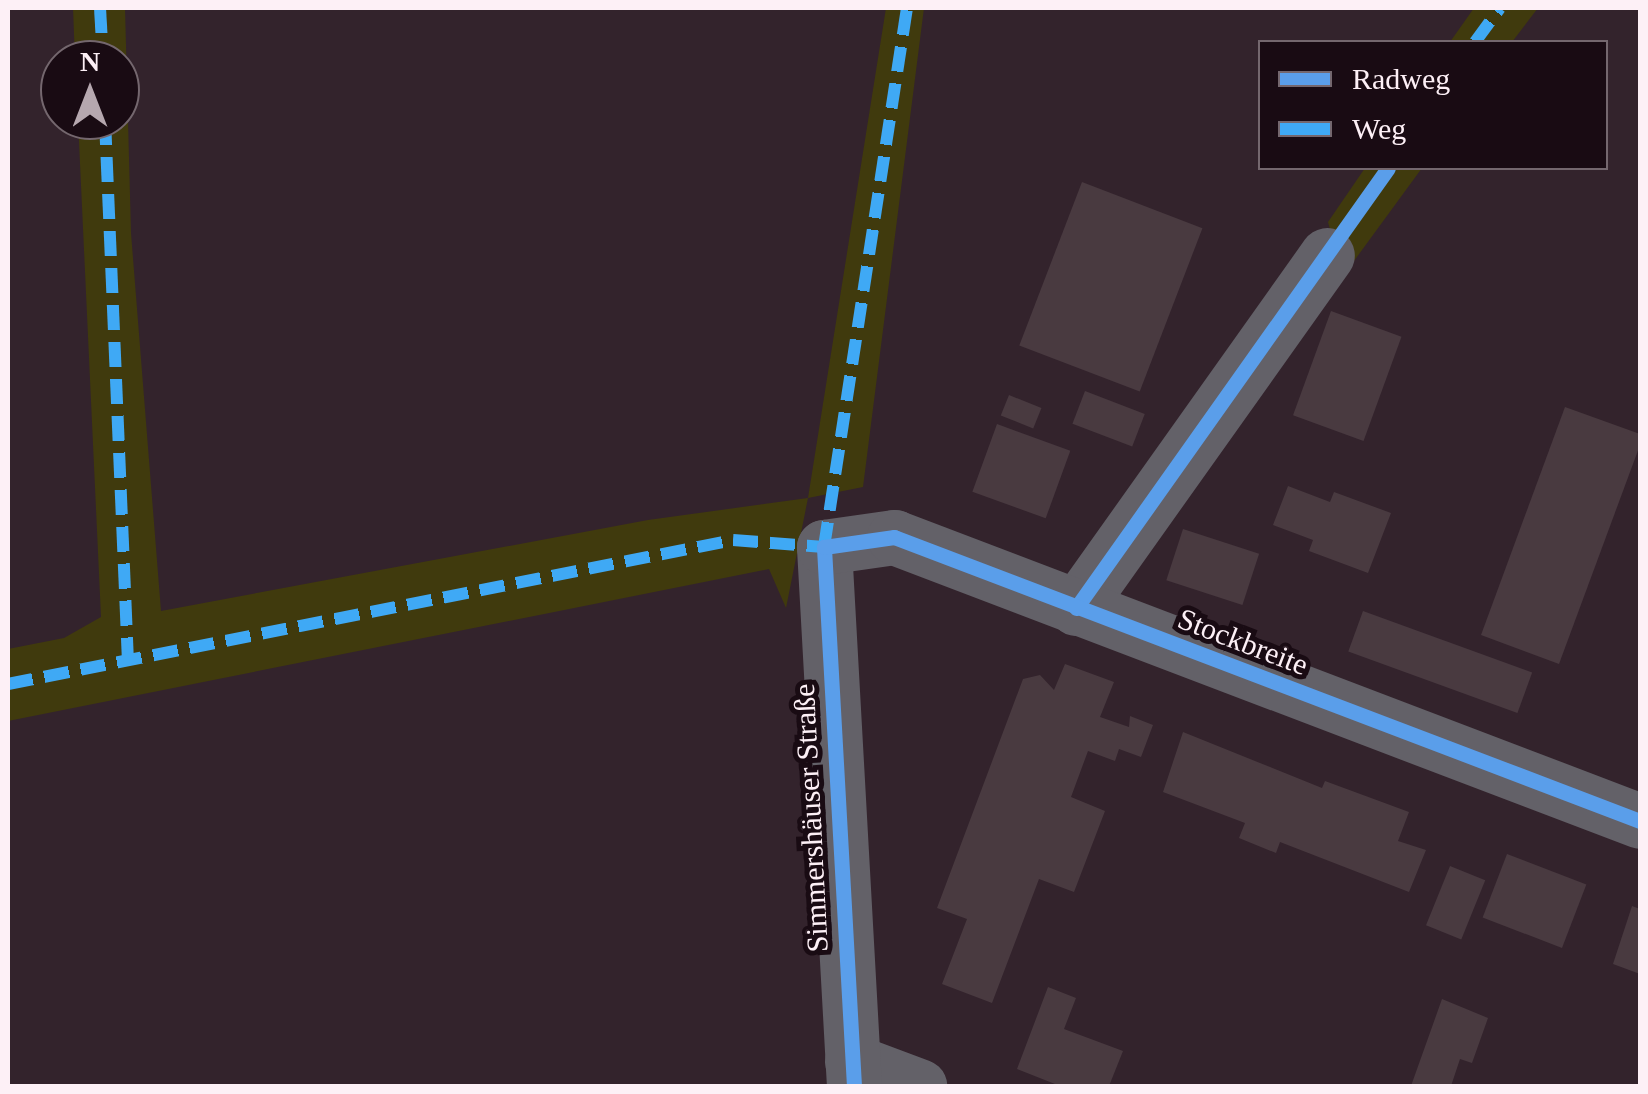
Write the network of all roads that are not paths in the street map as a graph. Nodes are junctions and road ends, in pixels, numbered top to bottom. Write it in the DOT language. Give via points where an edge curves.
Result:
graph roads {
  1 [pos="1327,255"];
  2 [pos="824,547"];
  3 [pos="1076,608"];
  4 [pos="1640,821"];
  5 [pos="853,1074"];
  6 [pos="919,1086"];
  1 -- 3 [label="street"];
  2 -- 3 [label="street, Stockbreite" via="894,538"];
  2 -- 5 [label="street, Simmershäuser Straße"];
  3 -- 4 [label="street, Stockbreite"];
  5 -- 6 [label="street"];
}
